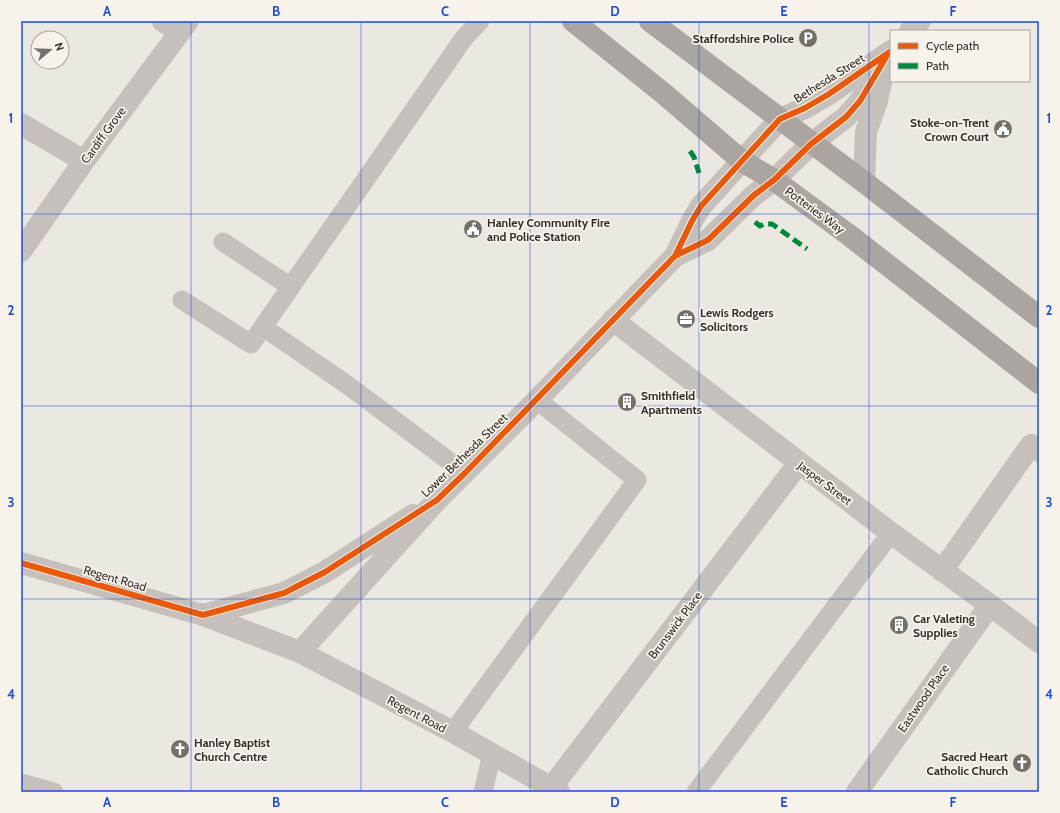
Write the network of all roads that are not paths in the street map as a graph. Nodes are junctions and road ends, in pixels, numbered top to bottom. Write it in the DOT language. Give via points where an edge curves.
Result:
graph roads {
  1 [pos="480,21"];
  2 [pos="573,21"];
  3 [pos="650,21"];
  4 [pos="920,21"];
  5 [pos="176,25"];
  6 [pos="911,30"];
  7 [pos="890,52"];
  8 [pos="780,119"];
  9 [pos="21,124"];
  10 [pos="812,144"];
  11 [pos="84,161"];
  12 [pos="742,161"];
  13 [pos="774,180"];
  14 [pos="864,182"];
  15 [pos="223,242"];
  16 [pos="21,251"];
  17 [pos="675,256"];
  18 [pos="291,287"];
  19 [pos="182,300"];
  20 [pos="1039,317"];
  21 [pos="613,320"];
  22 [pos="263,327"];
  23 [pos="1039,383"];
  24 [pos="537,400"];
  25 [pos="1039,451"];
  26 [pos="799,463"];
  27 [pos="465,473"];
  28 [pos="437,500"];
  29 [pos="891,533"];
  30 [pos="21,563"];
  31 [pos="942,571"];
  32 [pos="990,605"];
  33 [pos="203,615"];
  34 [pos="1039,642"];
  35 [pos="300,652"];
  36 [pos="453,732"];
  37 [pos="492,754"];
  38 [pos="21,783"];
  39 [pos="555,790"];
  40 [pos="54,792"];
  41 [pos="484,792"];
  42 [pos="696,792"];
  43 [pos="857,792"];
  1 -- 18 [label="lane" via="464,38"];
  2 -- 12 [label="main road, Potteries Way"];
  3 -- 8 [label="main road"];
  4 -- 6 [label="street"];
  5 -- 11 [label="street, Cardiff Grove"];
  7 -- 8 [label="street, Bethesda Street" via="829,94"];
  7 -- 10 [label="street, Bethesda Street" via="860,101 846,117"];
  7 -- 14 [label="street" via="866,132"];
  8 -- 10 [label="main road"];
  8 -- 12 [label="street, Lower Bethesda Street"];
  9 -- 11 [label="street"];
  10 -- 13 [label="street, Bethesda Street"];
  10 -- 14 [label="main road"];
  11 -- 16 [label="street, Cardiff Grove"];
  12 -- 13 [label="main road, Potteries Way"];
  12 -- 17 [label="street, Lower Bethesda Street" via="702,206"];
  13 -- 17 [label="street, Lower Bethesda Street" via="754,195 708,240"];
  13 -- 23 [label="main road, Potteries Way"];
  14 -- 20 [label="main road"];
  15 -- 18 [label="lane"];
  17 -- 21 [label="street, Lower Bethesda Street"];
  18 -- 22 [label="lane"];
  19 -- 22 [label="lane" via="251,344"];
  21 -- 24 [label="street, Lower Bethesda Street"];
  21 -- 26 [label="street, Jasper Street"];
  22 -- 27 [label="lane" via="349,386"];
  24 -- 27 [label="street, Lower Bethesda Street"];
  24 -- 36 [label="lane" via="637,480"];
  25 -- 31 [label="street" via="1031,445"];
  26 -- 29 [label="street, Jasper Street"];
  26 -- 39 [label="street, Brunswick Place"];
  27 -- 28 [label="street, Lower Bethesda Street"];
  28 -- 33 [label="street, Lower Bethesda Street" via="325,572 284,593"];
  28 -- 35 [label="street, Lower Bethesda Street"];
  29 -- 31 [label="street, Jasper Street"];
  29 -- 42 [label="lane"];
  30 -- 33 [label="street, Regent Road"];
  31 -- 32 [label="street, Jasper Street"];
  32 -- 34 [label="street, Jasper Street"];
  32 -- 43 [label="street, Eastwood Place"];
  33 -- 35 [label="street, Regent Road"];
  35 -- 36 [label="street, Regent Road"];
  36 -- 37 [label="street, Regent Road"];
  37 -- 39 [label="street, Regent Road"];
  37 -- 41 [label="lane"];
  38 -- 40 [label="lane"];
}
